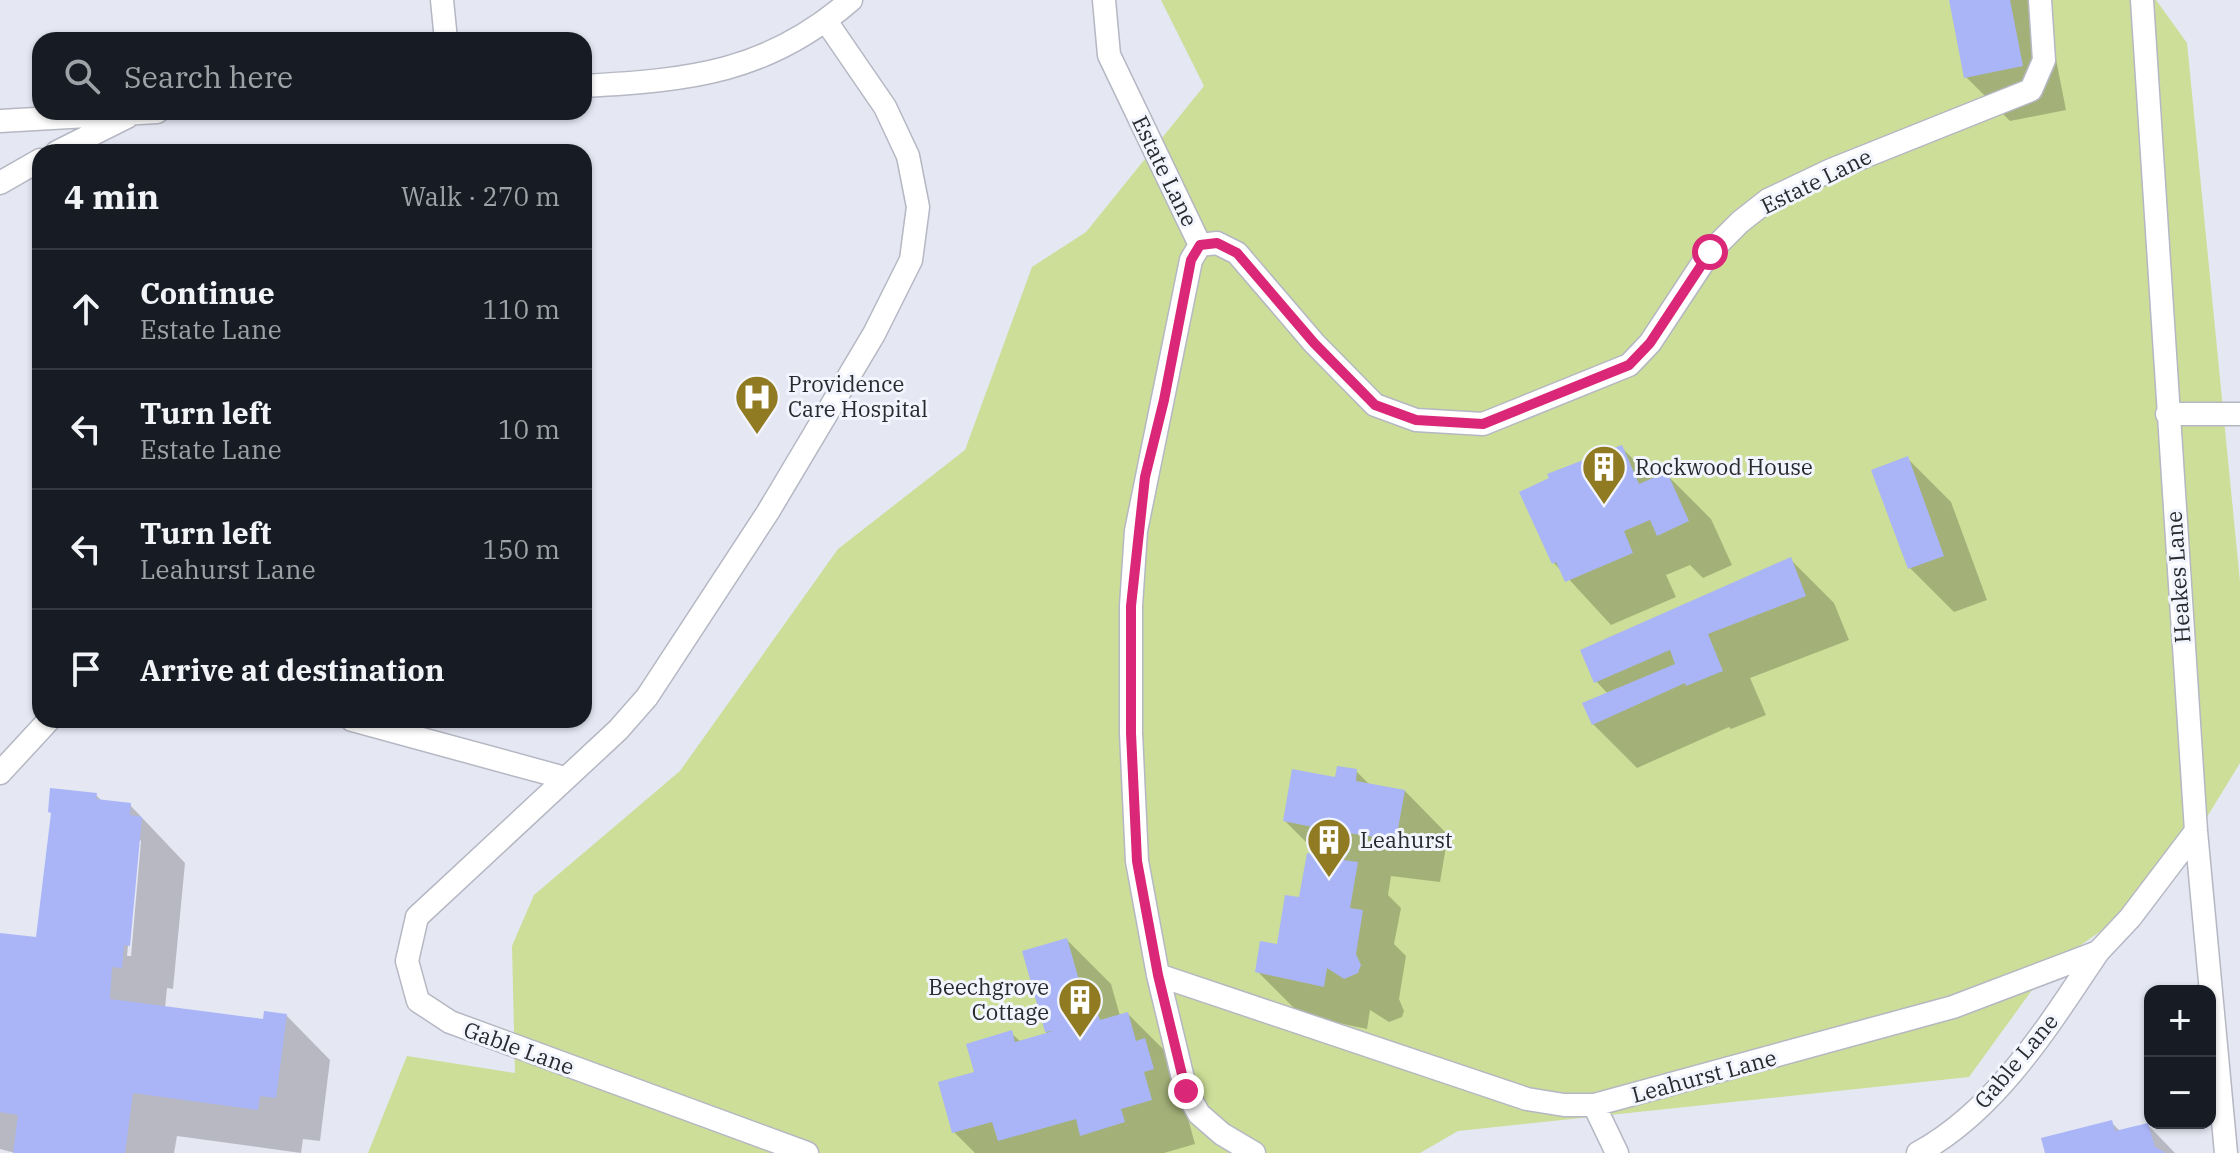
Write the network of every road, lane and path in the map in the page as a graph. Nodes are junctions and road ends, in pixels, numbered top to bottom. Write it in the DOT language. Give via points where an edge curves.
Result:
graph roads {
  1 [pos="442,0"];
  2 [pos="851,0"];
  3 [pos="1104,0"];
  4 [pos="2040,0"];
  5 [pos="2142,0"];
  6 [pos="826,21"];
  7 [pos="445,32"];
  8 [pos="592,86"];
  9 [pos="32,119"];
  10 [pos="130,120"];
  11 [pos="0,121"];
  12 [pos="75,144"];
  13 [pos="32,165"];
  14 [pos="0,183"];
  15 [pos="1200,245"];
  16 [pos="2167,414"];
  17 [pos="2240,414"];
  18 [pos="42,728"];
  19 [pos="381,728"];
  20 [pos="0,773"];
  21 [pos="565,778"];
  22 [pos="2196,831"];
  23 [pos="2098,952"];
  24 [pos="1158,975"];
  25 [pos="1594,1105"];
  26 [pos="807,1153"];
  27 [pos="1254,1153"];
  28 [pos="1617,1153"];
  29 [pos="1918,1153"];
  30 [pos="2226,1153"];
  1 -- 7 [label="lane"];
  2 -- 6 [label="lane"];
  3 -- 15 [label="lane, Estate Lane" via="1109,55"];
  4 -- 15 [label="lane, Estate Lane" via="2044,60 2031,90 1768,200 1710,252 1650,343 1629,365 1483,424 1416,420 1375,405 1237,253 1217,243"];
  5 -- 16 [label="lane, Heakes Lane"];
  6 -- 8 [label="lane" via="742,64 678,81"];
  6 -- 21 [label="lane, Gable Lane" via="885,107 908,156 918,207 911,260 874,334 768,512 647,697"];
  9 -- 11 [label="lane"];
  10 -- 12 [label="lane"];
  13 -- 14 [label="lane"];
  15 -- 24 [label="lane" via="1191,260 1145,477 1131,606 1137,861"];
  16 -- 17 [label="lane"];
  16 -- 22 [label="lane, Heakes Lane"];
  18 -- 20 [label="lane"];
  19 -- 21 [label="lane"];
  21 -- 26 [label="lane, Gable Lane" via="417,917 407,961 418,1001 450,1022"];
  22 -- 23 [label="lane, Leahurst Lane"];
  22 -- 30 [label="lane, Heakes Lane"];
  23 -- 25 [label="lane, Leahurst Lane" via="1953,1007"];
  23 -- 29 [label="lane, Gable Lane" via="2003,1083 1946,1138"];
  24 -- 25 [label="lane, Leahurst Lane" via="1527,1099"];
  24 -- 27 [label="lane" via="1186,1091 1199,1114"];
  25 -- 28 [label="lane"];
}
